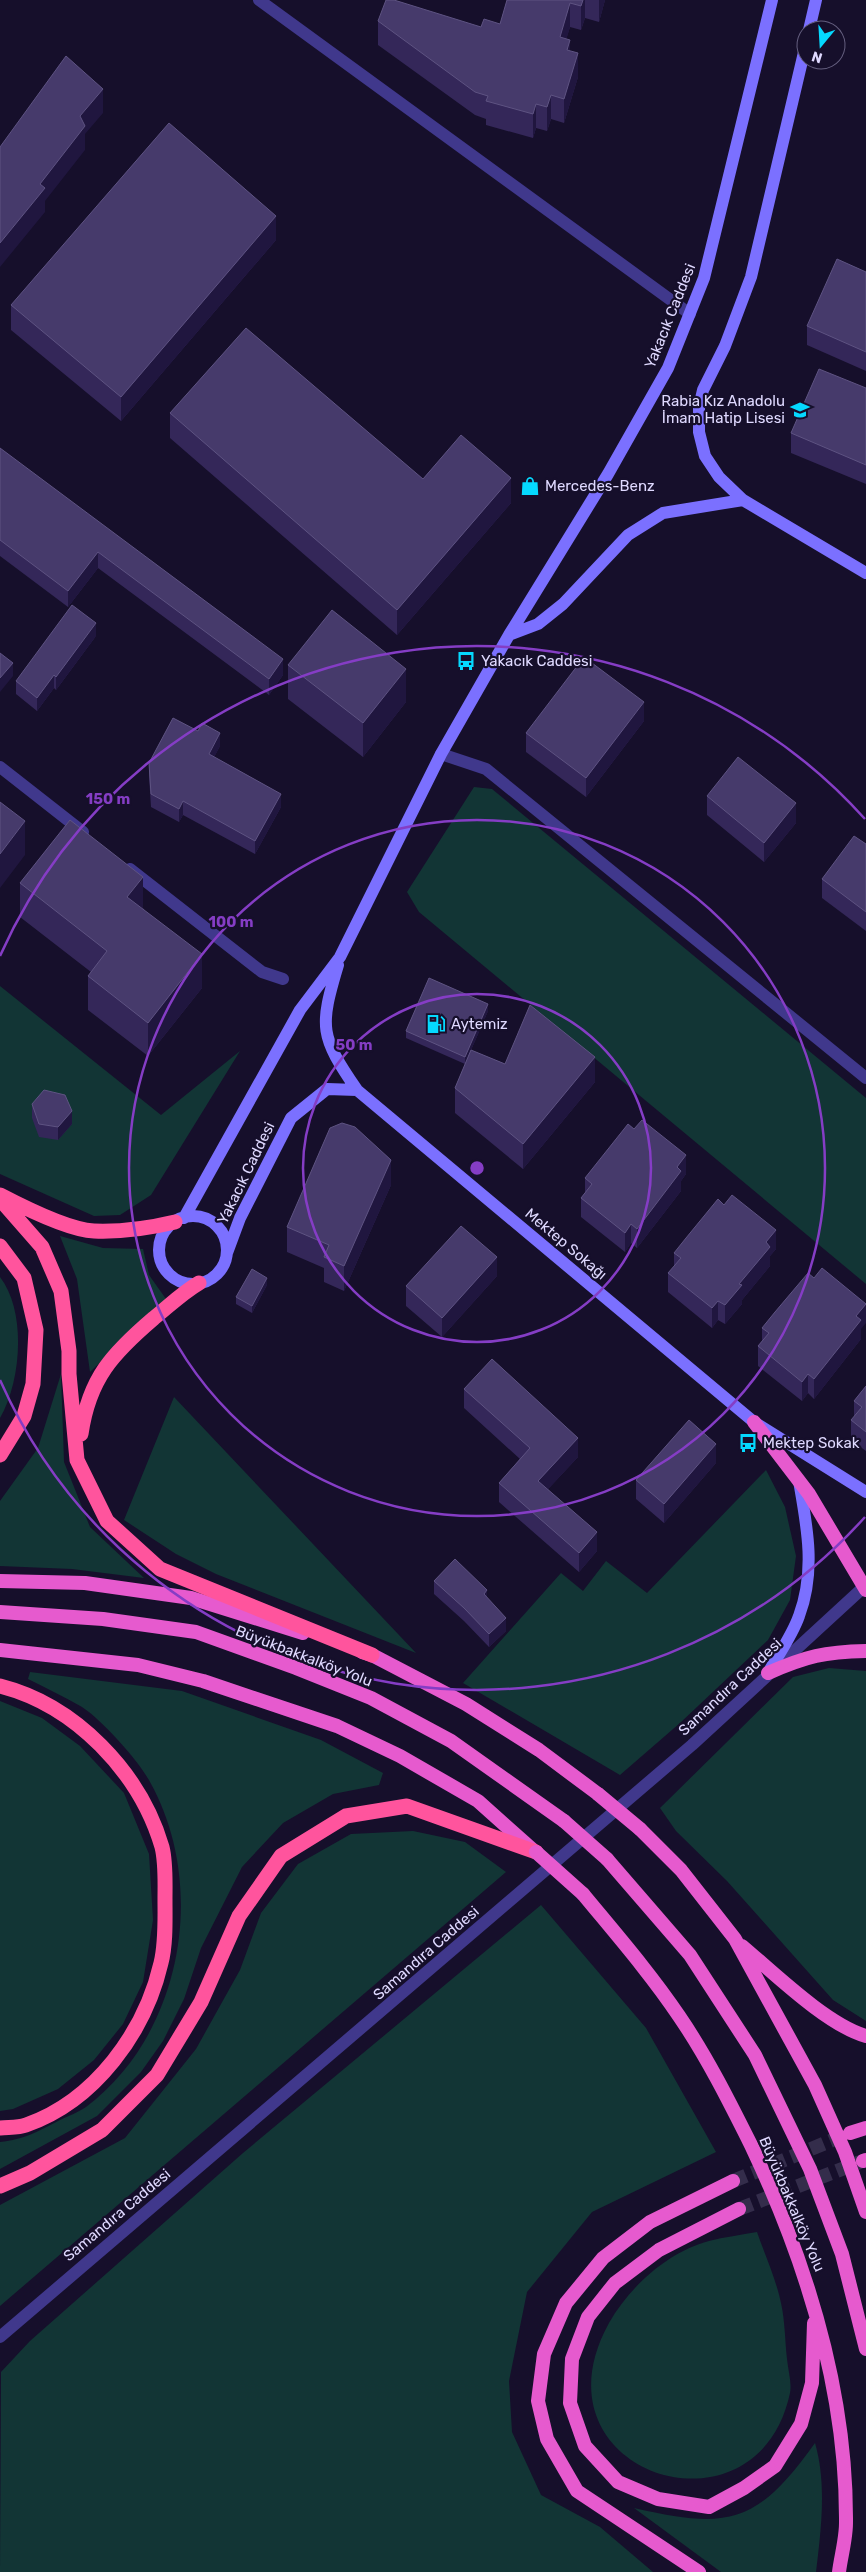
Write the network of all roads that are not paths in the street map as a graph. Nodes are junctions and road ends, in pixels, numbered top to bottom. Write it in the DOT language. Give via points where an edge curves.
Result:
graph roads {
  1 [pos="259,0"];
  2 [pos="772,0"];
  3 [pos="816,0"];
  4 [pos="811,20"];
  5 [pos="800,70"];
  6 [pos="690,314"];
  7 [pos="743,500"];
  8 [pos="866,574"];
  9 [pos="508,635"];
  10 [pos="441,754"];
  11 [pos="0,767"];
  12 [pos="92,839"];
  13 [pos="123,864"];
  14 [pos="340,957"];
  15 [pos="283,979"];
  16 [pos="866,1078"];
  17 [pos="358,1090"];
  18 [pos="0,1197"];
  19 [pos="180,1220"];
  20 [pos="0,1246"];
  21 [pos="227,1253"];
  22 [pos="199,1283"];
  23 [pos="754,1422"];
  24 [pos="0,1455"];
  25 [pos="77,1460"];
  26 [pos="799,1480"];
  27 [pos="866,1492"];
  28 [pos="0,1581"];
  29 [pos="865,1587"];
  30 [pos="0,1612"];
  31 [pos="0,1650"];
  32 [pos="866,1651"];
  33 [pos="372,1655"];
  34 [pos="768,1673"];
  35 [pos="0,1686"];
  36 [pos="536,1852"];
  37 [pos="735,1939"];
  38 [pos="866,2036"];
  39 [pos="0,2128"];
  40 [pos="866,2128"];
  41 [pos="850,2133"];
  42 [pos="733,2181"];
  43 [pos="0,2186"];
  44 [pos="739,2209"];
  45 [pos="866,2212"];
  46 [pos="815,2305"];
  47 [pos="0,2337"];
  48 [pos="866,2349"];
  49 [pos="699,2572"];
  50 [pos="839,2572"];
  1 -- 6 [label="street"];
  2 -- 6 [label="main road, Yakacık Caddesi" via="704,278"];
  3 -- 4 [label="main road"];
  5 -- 7 [label="main road" via="751,277 725,346 703,390 699,407 699,432 705,456 719,477"];
  6 -- 9 [label="main road, Yakacık Caddesi" via="668,368 608,474"];
  7 -- 8 [label="main road"];
  7 -- 9 [label="main road" via="663,513 628,535 562,604 538,624"];
  9 -- 10 [label="main road, Yakacık Caddesi"];
  10 -- 14 [label="main road, Yakacık Caddesi"];
  10 -- 16 [label="street" via="486,769"];
  11 -- 12 [label="street"];
  13 -- 15 [label="street" via="262,972"];
  14 -- 17 [label="main road, Yakacık Caddesi" via="326,1004 325,1030 332,1054"];
  14 -- 19 [label="main road, Yakacık Caddesi" via="300,1010"];
  17 -- 21 [label="main road, Yakacık Caddesi" via="327,1089 291,1118 240,1218"];
  17 -- 23 [label="main road, Mektep Sokağı"];
  18 -- 19 [label="highway" via="93,1231 149,1228"];
  18 -- 25 [label="highway" via="42,1247 61,1291"];
  19 -- 21 [label="main road, Yakacık Caddesi" via="195,1216 214,1224 226,1242"];
  19 -- 22 [label="main road, Yakacık Caddesi" via="165,1230 160,1241 162,1263 177,1280"];
  20 -- 24 [label="highway" via="24,1278 36,1330 33,1384 24,1416"];
  21 -- 22 [label="main road, Yakacık Caddesi" via="218,1272 210,1280"];
  22 -- 25 [label="highway" via="121,1346 95,1382 84,1415"];
  23 -- 26 [label="highway"];
  23 -- 27 [label="main road, Mektep Sokağı"];
  25 -- 33 [label="highway" via="107,1521 160,1569"];
  26 -- 29 [label="highway"];
  26 -- 34 [label="main road" via="810,1542 808,1579 799,1616"];
  28 -- 33 [label="highway" via="85,1583 191,1598"];
  29 -- 34 [label="street, Samandıra Caddesi"];
  30 -- 48 [label="highway, Büyükbakkalköy Yolu, bridge" via="103,1619 196,1632 296,1668 371,1698 451,1741 564,1821 607,1859 690,1955 755,2055 810,2170 836,2237"];
  31 -- 36 [label="highway" via="138,1665 203,1681 337,1726 400,1756 478,1801"];
  32 -- 34 [label="highway" via="825,1652"];
  33 -- 37 [label="highway, bridge" via="466,1704 539,1750 598,1794 640,1829 681,1870"];
  34 -- 47 [label="street, Samandıra Caddesi" via="692,1745"];
  35 -- 39 [label="highway" via="23,1692 72,1719 107,1752 139,1794 162,1847 165,1906 162,1962 151,1998 123,2049 95,2082 59,2108 25,2125"];
  36 -- 43 [label="highway" via="407,1806 346,1816 281,1856 239,1916 201,2002 157,2075 102,2130 30,2173"];
  36 -- 46 [label="highway, Büyükbakkalköy Yolu, bridge" via="583,1894 634,1956 679,2017 726,2092 767,2179"];
  37 -- 38 [label="highway" via="803,1998 854,2033"];
  37 -- 45 [label="highway" via="815,2085 845,2152"];
  40 -- 41 [label="highway"];
  42 -- 49 [label="highway" via="650,2222 603,2258 566,2303 544,2354 538,2401 547,2439 577,2491"];
  44 -- 46 [label="highway" via="659,2250 614,2284 588,2318 572,2360 570,2403 585,2446 618,2482 658,2499 709,2507 744,2488 775,2466 801,2424 812,2383"];
  46 -- 50 [label="highway, Büyükbakkalköy Yolu" via="840,2416 846,2525"];
}
